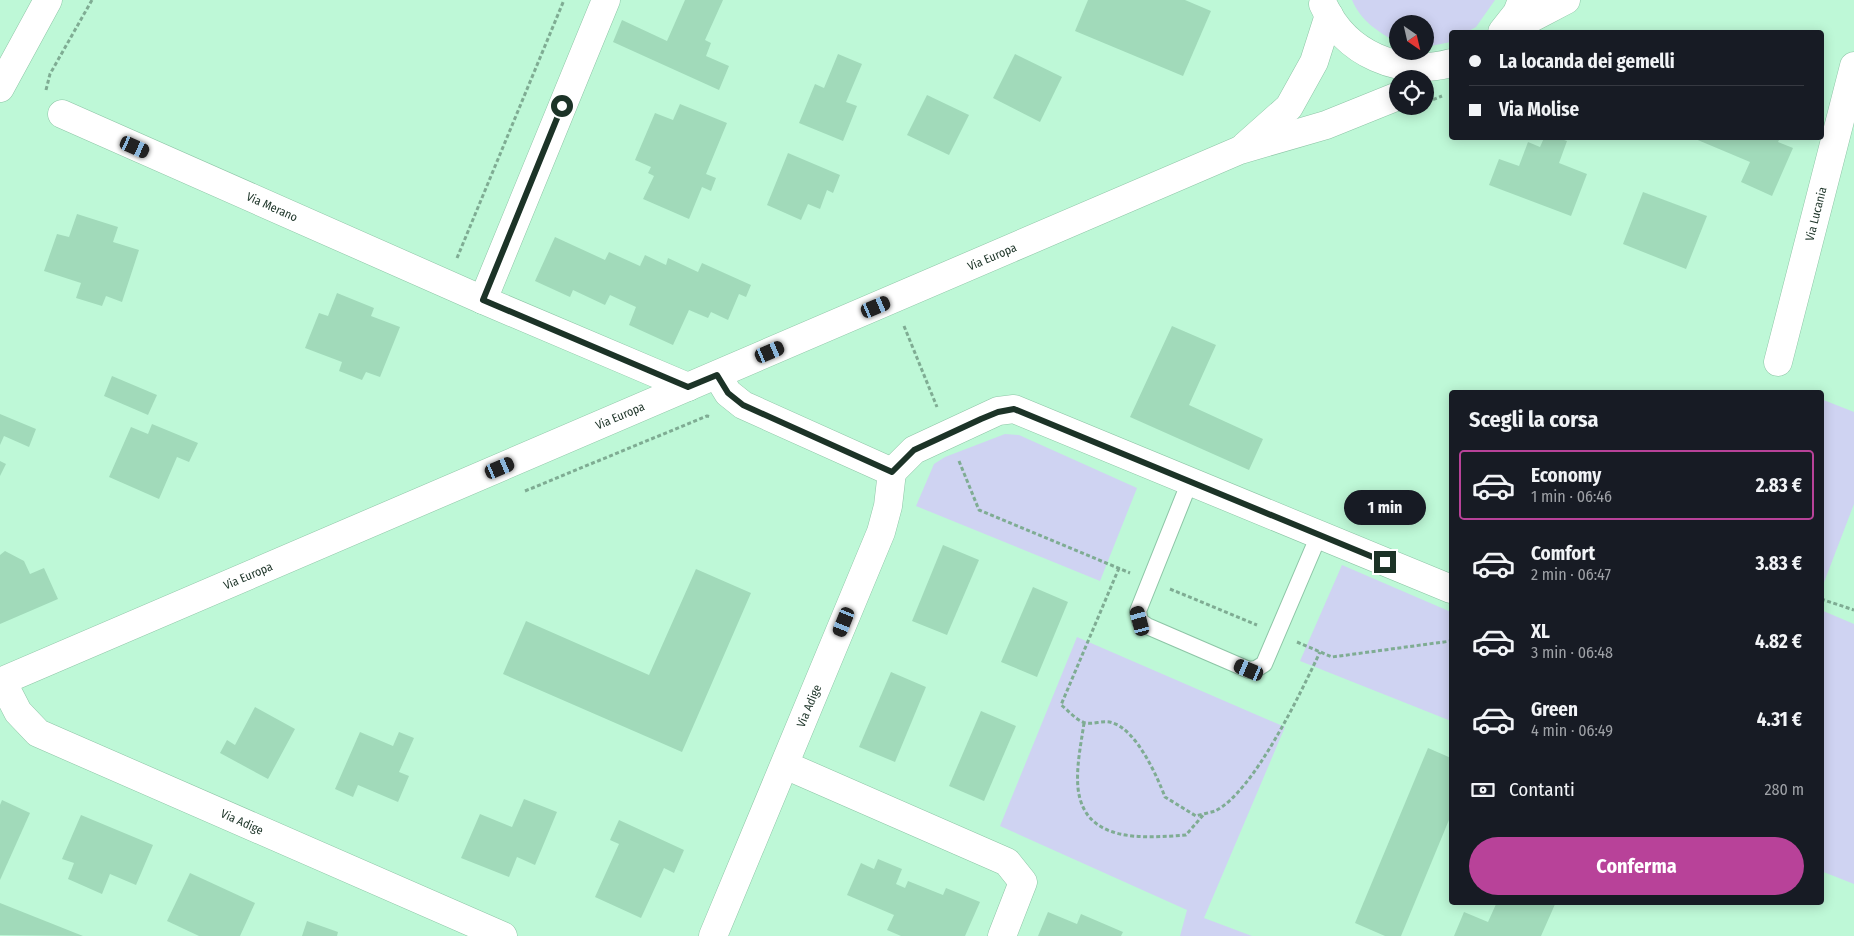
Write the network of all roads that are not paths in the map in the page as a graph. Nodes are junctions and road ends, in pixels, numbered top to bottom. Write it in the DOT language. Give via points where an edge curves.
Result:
graph roads {
  1 [pos="48,0"];
  2 [pos="606,0"];
  3 [pos="1522,0"];
  4 [pos="1566,0"];
  5 [pos="1325,8"];
  6 [pos="1505,30"];
  7 [pos="1508,30"];
  8 [pos="1854,66"];
  9 [pos="1435,70"];
  10 [pos="0,88"];
  11 [pos="1389,100"];
  12 [pos="62,114"];
  13 [pos="1240,150"];
  14 [pos="483,300"];
  15 [pos="1778,362"];
  16 [pos="717,375"];
  17 [pos="688,387"];
  18 [pos="892,472"];
  19 [pos="1190,481"];
  20 [pos="1319,534"];
  21 [pos="1449,588"];
  22 [pos="1,682"];
  23 [pos="785,765"];
  24 [pos="504,936"];
  25 [pos="713,936"];
  26 [pos="1002,936"];
  1 -- 10 [label="street"];
  2 -- 14 [label="street"];
  3 -- 6 [label="street"];
  4 -- 7 [label="street"];
  5 -- 9 [label="street" via="1346,38 1370,55 1389,63"];
  5 -- 13 [label="street, Via Europa" via="1314,62 1289,107"];
  8 -- 15 [label="street, Via Lucania"];
  11 -- 13 [label="street, Via Europa" via="1326,125"];
  12 -- 14 [label="street, Via Merano"];
  13 -- 16 [label="street, Via Europa"];
  14 -- 17 [label="street, Via Merano"];
  16 -- 17 [label="street, Via Europa"];
  16 -- 18 [label="street" via="728,393 743,405"];
  17 -- 22 [label="street, Via Europa"];
  18 -- 19 [label="street" via="914,450 990,415 1014,409"];
  18 -- 23 [label="street, Via Adige" via="881,532"];
  19 -- 20 [label="street"];
  19 -- 20 [label="lane" via="1138,611 1140,621 1249,670 1264,664"];
  20 -- 21 [label="street"];
  22 -- 24 [label="street, Via Adige" via="18,712 43,735"];
  23 -- 25 [label="street, Via Adige"];
  23 -- 26 [label="street" via="1007,862 1022,882"];
}
